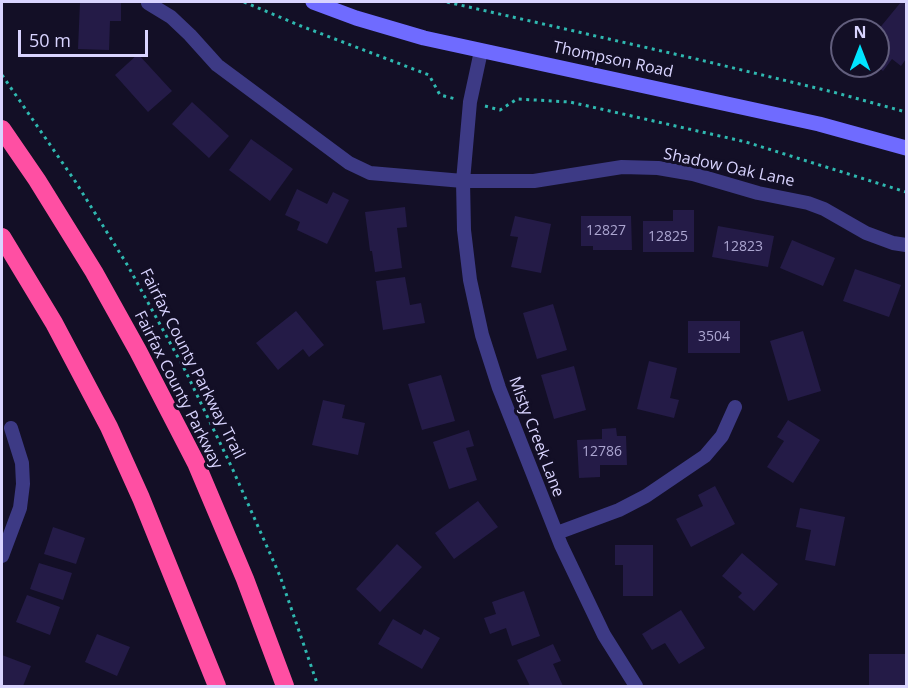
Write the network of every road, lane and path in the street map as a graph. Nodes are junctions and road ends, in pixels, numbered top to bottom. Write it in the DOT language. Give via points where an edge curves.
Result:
graph roads {
  1 [pos="244,2"];
  2 [pos="313,2"];
  3 [pos="447,2"];
  4 [pos="148,3"];
  5 [pos="481,51"];
  6 [pos="2,75"];
  7 [pos="470,102"];
  8 [pos="906,112"];
  9 [pos="2,129"];
  10 [pos="906,148"];
  11 [pos="463,181"];
  12 [pos="906,192"];
  13 [pos="2,237"];
  14 [pos="906,245"];
  15 [pos="735,407"];
  16 [pos="11,428"];
  17 [pos="557,533"];
  18 [pos="2,556"];
  19 [pos="217,687"];
  20 [pos="285,687"];
  21 [pos="318,687"];
  22 [pos="636,687"];
  1 -- 7 [label="path" via="429,75 440,95"];
  2 -- 5 [label="street, Thompson Road" via="424,38"];
  3 -- 8 [label="path" via="703,60"];
  4 -- 11 [label="street" via="171,17 217,65 349,163 370,173"];
  5 -- 7 [label="street, Misty Creek Lane"];
  5 -- 10 [label="street, Thompson Road" via="808,122"];
  6 -- 21 [label="path, Fairfax County Parkway Trail" via="128,266 186,372 280,576"];
  7 -- 11 [label="street, Misty Creek Lane"];
  7 -- 12 [label="path" via="500,110 517,99 570,102 746,142"];
  9 -- 20 [label="highway, Fairfax County Parkway" via="94,272 196,464"];
  11 -- 14 [label="street, Shadow Oak Lane" via="534,181 622,167 658,168 808,202 872,236"];
  11 -- 17 [label="street, Misty Creek Lane" via="470,280 482,335"];
  13 -- 19 [label="highway" via="110,427"];
  15 -- 17 [label="street" via="719,441 705,456 646,496"];
  16 -- 18 [label="street" via="22,464 23,484 20,508"];
  17 -- 22 [label="street, Misty Creek Lane" via="604,635"];
}
